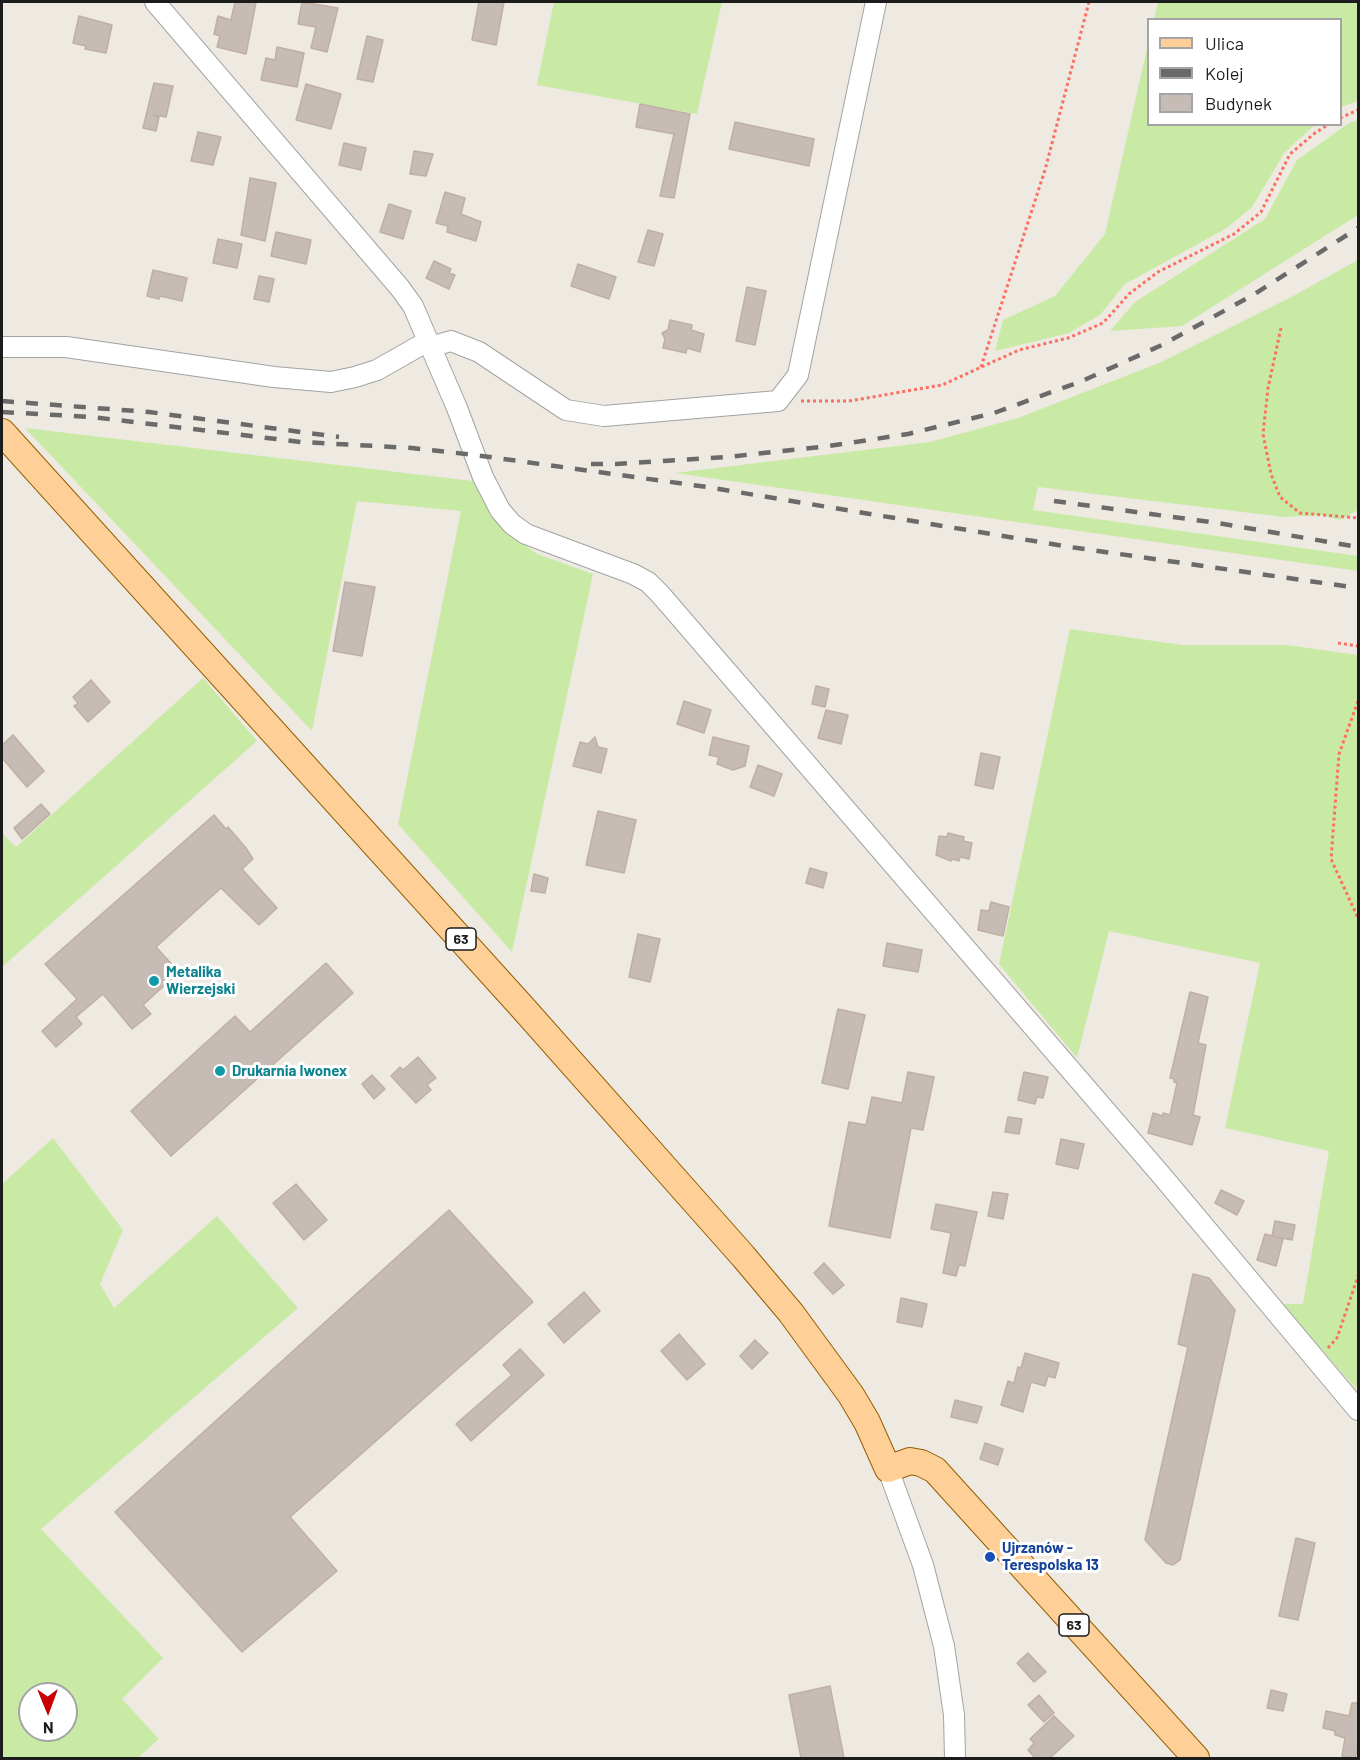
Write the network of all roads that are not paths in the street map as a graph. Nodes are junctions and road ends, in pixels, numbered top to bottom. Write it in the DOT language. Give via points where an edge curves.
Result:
graph roads {
  1 [pos="155,2"];
  2 [pos="876,2"];
  3 [pos="429,344"];
  4 [pos="2,347"];
  5 [pos="2,432"];
  6 [pos="1359,1410"];
  7 [pos="888,1469"];
  8 [pos="955,1758"];
  9 [pos="1196,1758"];
  1 -- 3 [label="street" via="400,288 413,306"];
  2 -- 3 [label="street" via="798,375 778,401 604,416 566,410 479,352 451,341"];
  3 -- 4 [label="street" via="377,370 331,382 66,347"];
  3 -- 6 [label="street" via="483,477 512,524 525,534 633,574 660,594"];
  5 -- 7 [label="main road, 63" via="743,1256 851,1395"];
  7 -- 8 [label="street" via="923,1565 944,1646 954,1715"];
  7 -- 9 [label="main road, 63" via="910,1461 934,1470"];
}
